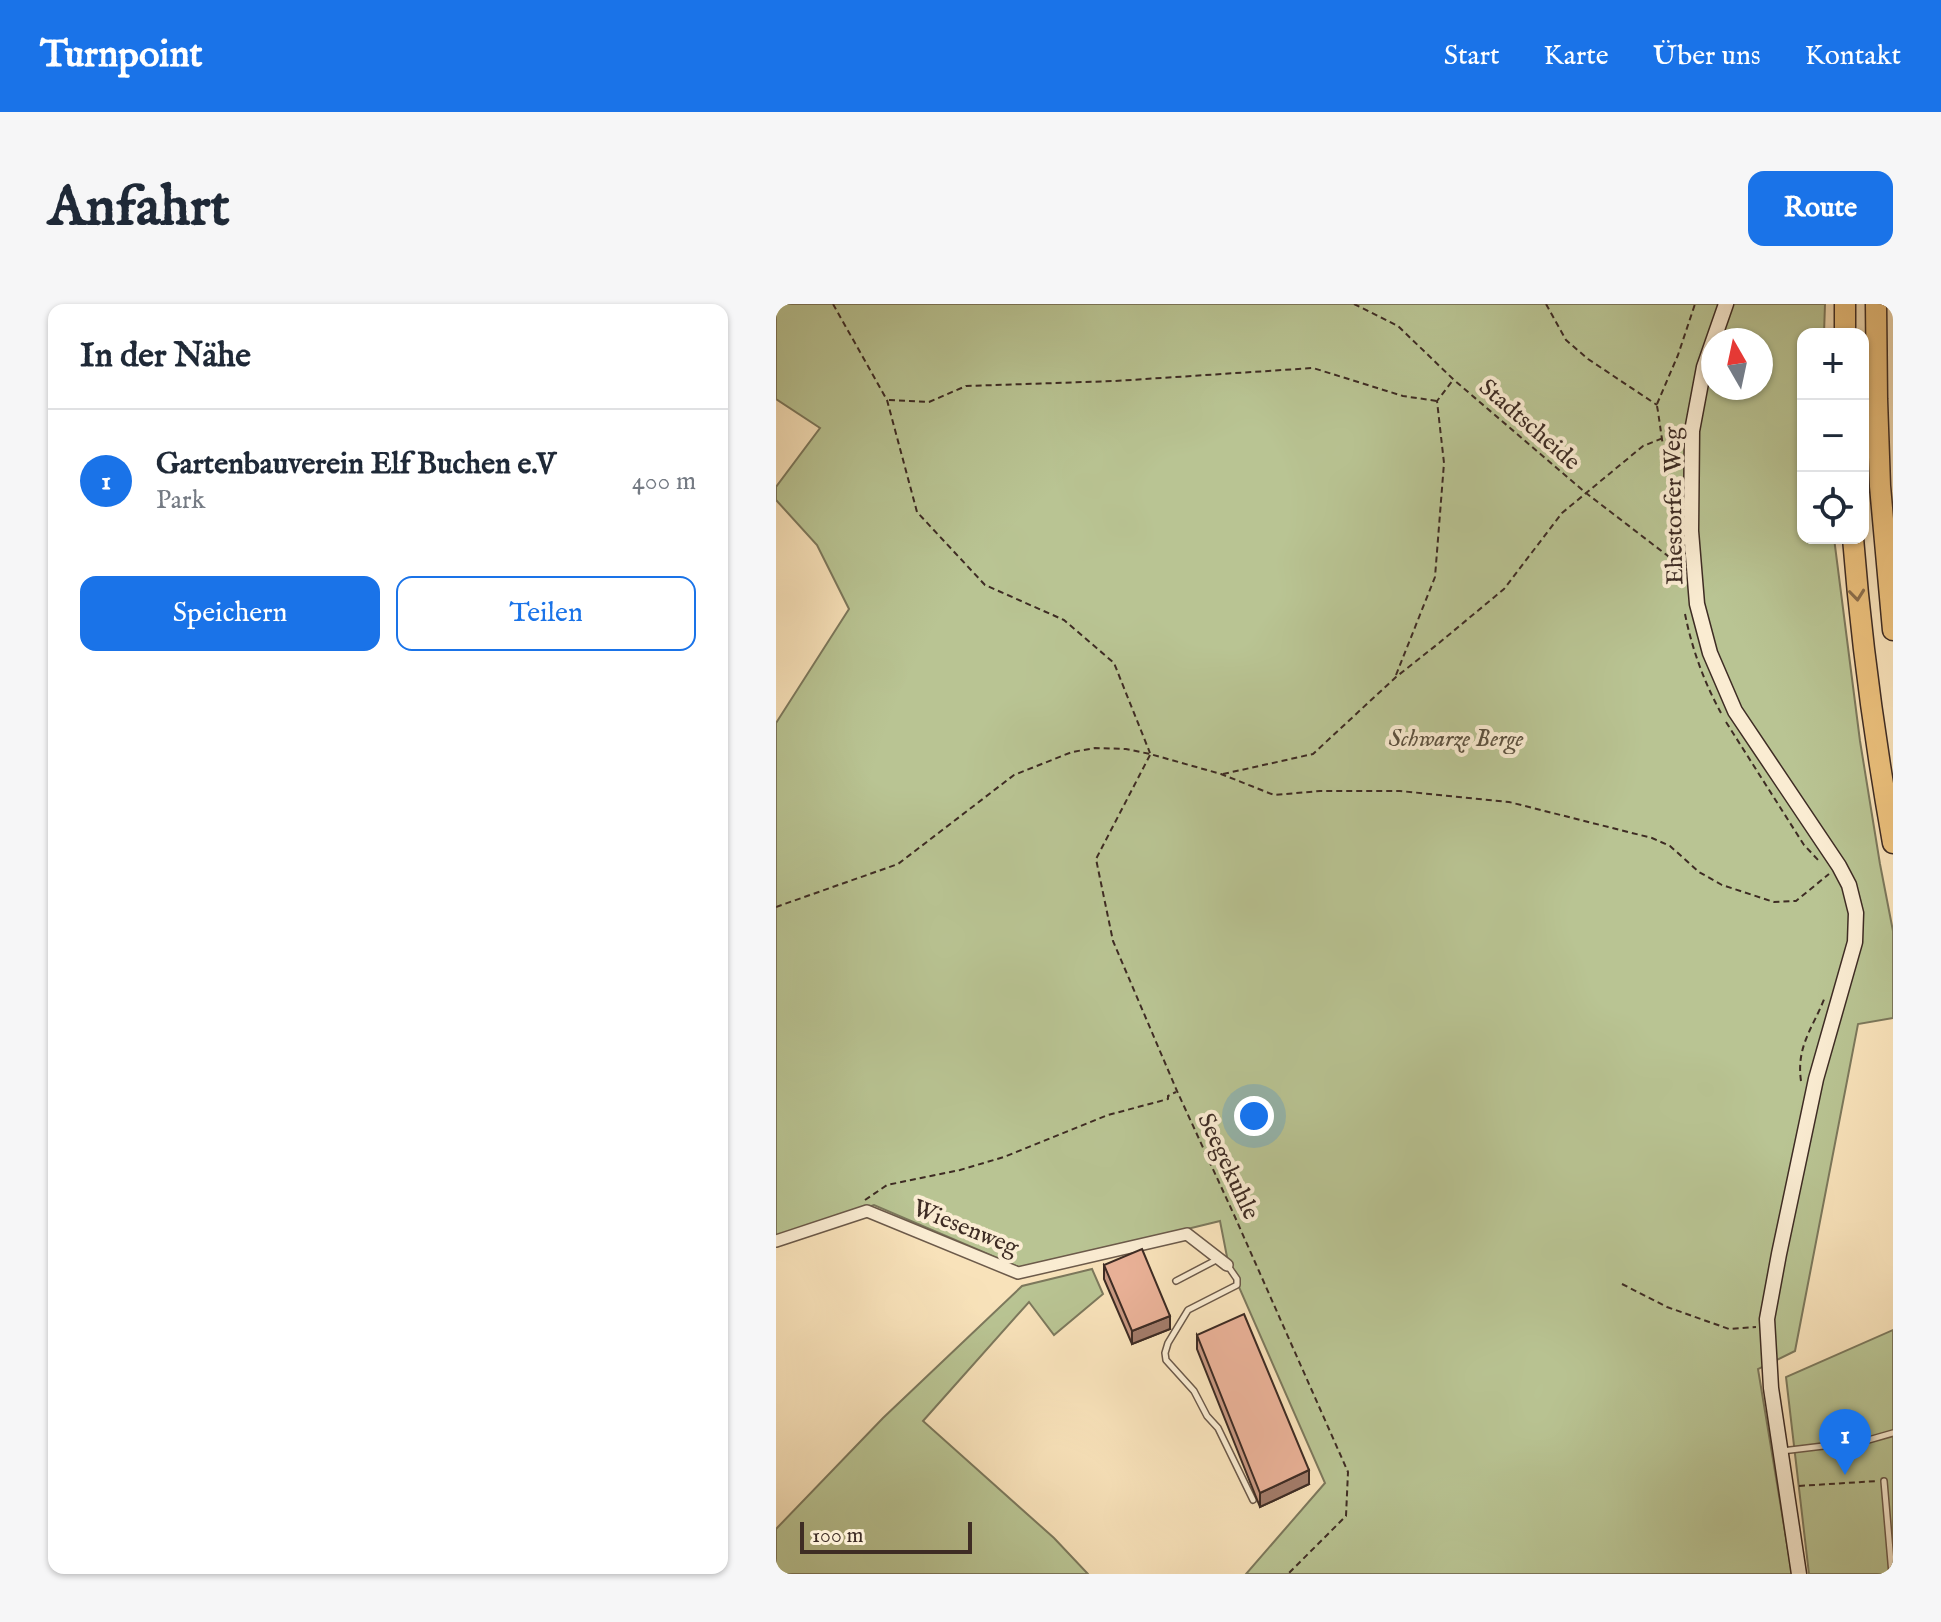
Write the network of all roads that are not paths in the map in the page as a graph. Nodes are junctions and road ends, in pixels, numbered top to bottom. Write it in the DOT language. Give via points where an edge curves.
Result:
graph roads {
  1 [pos="1726,304"];
  2 [pos="1845,304"];
  3 [pos="1876,304"];
  4 [pos="1845,328"];
  5 [pos="1854,544"];
  6 [pos="1893,630"];
  7 [pos="1893,843"];
  8 [pos="776,1241"];
  9 [pos="1223,1262"];
  10 [pos="1176,1281"];
  11 [pos="1893,1433"];
  12 [pos="1781,1451"];
  13 [pos="1884,1481"];
  14 [pos="1253,1500"];
  15 [pos="1799,1574"];
  16 [pos="1892,1574"];
  1 -- 12 [label="main road, Ehestorfer Weg" via="1704,367 1692,431 1697,604 1710,653 1735,711 1853,899 1857,926 1816,1079 1767,1319"];
  2 -- 4 [label="highway"];
  3 -- 6 [label="highway" via="1880,486"];
  5 -- 7 [label="highway, one-way"];
  8 -- 9 [label="street, Wiesenweg" via="867,1211 1018,1273 1187,1234"];
  9 -- 10 [label="lane"];
  9 -- 14 [label="lane" via="1237,1285 1188,1310 1165,1353 1218,1428"];
  11 -- 12 [label="lane"];
  12 -- 15 [label="main road, Ehestorfer Weg"];
  13 -- 16 [label="lane"];
}
